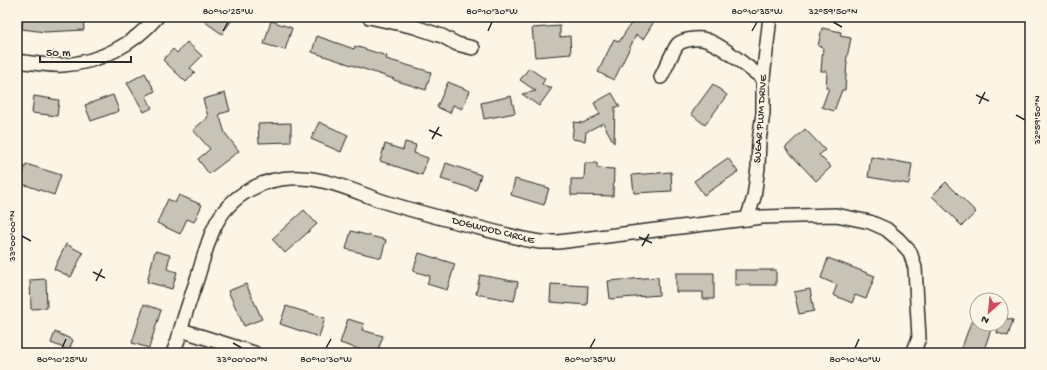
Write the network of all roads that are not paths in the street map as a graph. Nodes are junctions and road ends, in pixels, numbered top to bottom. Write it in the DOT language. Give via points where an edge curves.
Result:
graph roads {
  1 [pos="157,17"];
  2 [pos="369,17"];
  3 [pos="770,17"];
  4 [pos="473,48"];
  5 [pos="17,61"];
  6 [pos="661,77"];
  7 [pos="763,78"];
  8 [pos="747,220"];
  9 [pos="181,330"];
  10 [pos="173,353"];
  11 [pos="254,353"];
  12 [pos="914,353"];
  1 -- 5 [label="street" via="125,45 85,62 63,65"];
  2 -- 4 [label="street" via="428,31"];
  3 -- 7 [label="street, SUGAR PLUM DRIVE"];
  6 -- 7 [label="street" via="677,45 701,38 723,49"];
  7 -- 8 [label="street, SUGAR PLUM DRIVE" via="758,166 754,197"];
  8 -- 9 [label="street, DOGWOOD CIRCLE" via="540,242 390,204 318,180 283,178 265,182 249,190 223,213 202,259"];
  8 -- 12 [label="street, DOGWOOD CIRCLE" via="836,214 870,222 886,229 910,252 915,268 919,338"];
  9 -- 10 [label="street, DOGWOOD CIRCLE"];
  9 -- 11 [label="street"];
}
